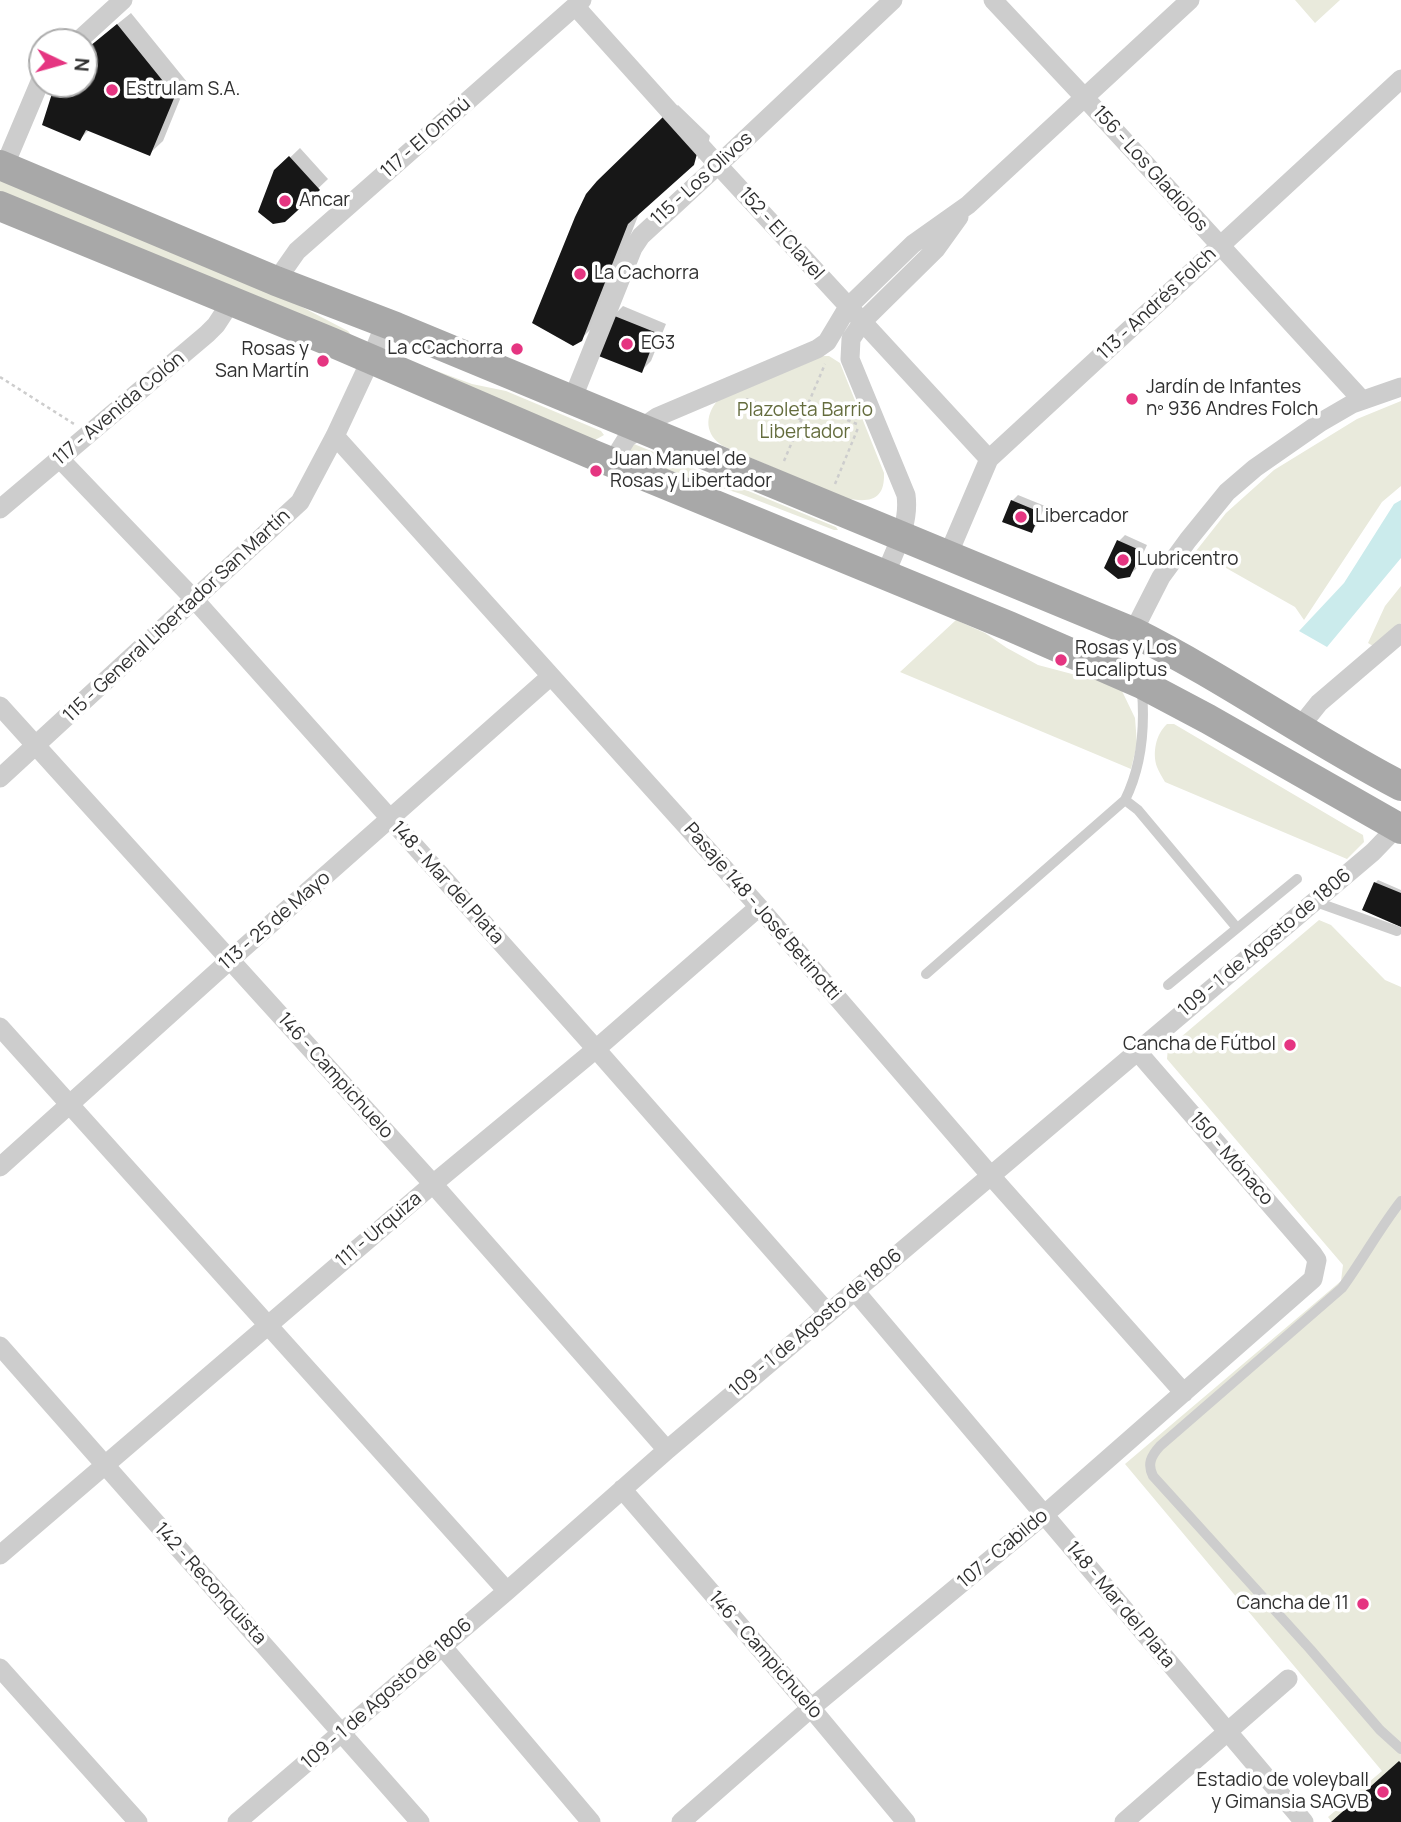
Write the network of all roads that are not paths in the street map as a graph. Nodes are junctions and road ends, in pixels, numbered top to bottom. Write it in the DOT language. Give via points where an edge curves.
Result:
graph roads {
  1 [pos="124,0"];
  2 [pos="893,0"];
  3 [pos="993,0"];
  4 [pos="1190,0"];
  5 [pos="579,3"];
  6 [pos="93,28"];
  7 [pos="1401,79"];
  8 [pos="33,98"];
  9 [pos="1085,98"];
  10 [pos="718,165"];
  11 [pos="2,166"];
  12 [pos="968,205"];
  13 [pos="0,206"];
  14 [pos="1220,246"];
  15 [pos="276,281"];
  16 [pos="231,302"];
  17 [pos="848,307"];
  18 [pos="863,321"];
  19 [pos="385,323"];
  20 [pos="371,359"];
  21 [pos="1401,387"];
  22 [pos="572,400"];
  23 [pos="1362,400"];
  24 [pos="639,428"];
  25 [pos="335,436"];
  26 [pos="60,459"];
  27 [pos="989,459"];
  28 [pos="612,462"];
  29 [pos="1,507"];
  30 [pos="901,536"];
  31 [pos="948,555"];
  32 [pos="885,575"];
  33 [pos="194,599"];
  34 [pos="1133,632"];
  35 [pos="1401,633"];
  36 [pos="551,676"];
  37 [pos="1142,684"];
  38 [pos="0,706"];
  39 [pos="1299,728"];
  40 [pos="37,745"];
  41 [pos="0,778"];
  42 [pos="1401,786"];
  43 [pos="1125,800"];
  44 [pos="390,819"];
  45 [pos="1399,828"];
  46 [pos="1297,879"];
  47 [pos="1314,901"];
  48 [pos="759,907"];
  49 [pos="1237,928"];
  50 [pos="1400,928"];
  51 [pos="230,960"];
  52 [pos="926,974"];
  53 [pos="1168,985"];
  54 [pos="0,1027"];
  55 [pos="596,1049"];
  56 [pos="1137,1051"];
  57 [pos="70,1105"];
  58 [pos="0,1167"];
  59 [pos="991,1176"];
  60 [pos="433,1184"];
  61 [pos="1401,1201"];
  62 [pos="1316,1269"];
  63 [pos="855,1291"];
  64 [pos="828,1314"];
  65 [pos="268,1325"];
  66 [pos="0,1346"];
  67 [pos="1184,1393"];
  68 [pos="667,1450"];
  69 [pos="106,1465"];
  70 [pos="622,1489"];
  71 [pos="1044,1516"];
  72 [pos="0,1555"];
  73 [pos="507,1591"];
  74 [pos="442,1646"];
  75 [pos="0,1668"];
  76 [pos="1288,1679"];
  77 [pos="811,1708"];
  78 [pos="1228,1732"];
  79 [pos="342,1733"];
  80 [pos="1401,1749"];
  81 [pos="138,1822"];
  82 [pos="237,1822"];
  83 [pos="420,1822"];
  84 [pos="591,1822"];
  85 [pos="681,1822"];
  86 [pos="906,1822"];
  87 [pos="1124,1822"];
  88 [pos="1304,1822"];
  1 -- 6 [label="street"];
  2 -- 10 [label="street, 115 - Los Olivos"];
  3 -- 9 [label="street, 156 - Los Gladiolos"];
  4 -- 9 [label="street"];
  5 -- 10 [label="street, 152 - El Clavel"];
  5 -- 15 [label="street, 117 - El Ombú" via="297,251"];
  7 -- 14 [label="street, 113 - Andrés Folch"];
  8 -- 11 [label="street"];
  9 -- 12 [label="street"];
  9 -- 14 [label="street, 156 - Los Gladiolos"];
  10 -- 17 [label="street, 152 - El Clavel"];
  10 -- 22 [label="street, 115 - Los Olivos" via="653,223 633,248"];
  11 -- 15 [label="main road"];
  12 -- 17 [label="street" via="922,236"];
  12 -- 18 [label="street" via="936,249"];
  13 -- 16 [label="main road"];
  14 -- 23 [label="street, 156 - Los Gladiolos"];
  14 -- 27 [label="street, 113 - Andrés Folch"];
  15 -- 19 [label="main road"];
  16 -- 20 [label="main road"];
  16 -- 26 [label="street, 117 - Avenida Colón" via="207,334"];
  17 -- 18 [label="street, 152 - El Clavel"];
  17 -- 24 [label="street" via="827,342 817,349"];
  18 -- 27 [label="street, 152 - El Clavel"];
  18 -- 30 [label="street" via="851,339 850,359 906,495 907,517"];
  19 -- 20 [label="street, 115 - General Libertador San Martín"];
  19 -- 22 [label="main road"];
  20 -- 25 [label="street, 115 - General Libertador San Martín"];
  20 -- 28 [label="main road"];
  21 -- 23 [label="street"];
  22 -- 24 [label="main road"];
  23 -- 34 [label="street" via="1287,445 1227,492 1161,577"];
  24 -- 28 [label="street"];
  24 -- 30 [label="main road"];
  25 -- 33 [label="street, 115 - General Libertador San Martín" via="300,502"];
  25 -- 36 [label="street, Pasaje 148 - José Betinotti"];
  26 -- 29 [label="street, 117 - Avenida Colón"];
  26 -- 33 [label="street, 148 - Mar del Plata"];
  27 -- 31 [label="street, 113 - Andrés Folch"];
  28 -- 32 [label="main road"];
  30 -- 31 [label="main road"];
  30 -- 32 [label="street"];
  31 -- 34 [label="main road"];
  32 -- 37 [label="main road"];
  33 -- 40 [label="street, 115 - General Libertador San Martín"];
  33 -- 44 [label="street, 148 - Mar del Plata"];
  34 -- 39 [label="main road"];
  35 -- 39 [label="street" via="1319,703"];
  36 -- 44 [label="street, 113 - 25 de Mayo"];
  36 -- 48 [label="street, Pasaje 148 - José Betinotti"];
  37 -- 43 [label="lane" via="1142,742"];
  37 -- 45 [label="main road"];
  38 -- 40 [label="street, 146 - Campichuelo"];
  39 -- 42 [label="main road"];
  40 -- 41 [label="street, 115 - General Libertador San Martín"];
  40 -- 51 [label="street, 146 - Campichuelo"];
  43 -- 49 [label="lane"];
  43 -- 52 [label="lane"];
  44 -- 51 [label="street, 113 - 25 de Mayo"];
  44 -- 55 [label="street, 148 - Mar del Plata"];
  45 -- 47 [label="street, 109 - 1 de Agosto de 1806"];
  46 -- 49 [label="lane"];
  47 -- 50 [label="lane"];
  47 -- 56 [label="street, 109 - 1 de Agosto de 1806"];
  48 -- 55 [label="street, 111 - Urquiza"];
  48 -- 59 [label="street, Pasaje 148 - José Betinotti"];
  49 -- 53 [label="lane"];
  51 -- 57 [label="street, 113 - 25 de Mayo"];
  51 -- 60 [label="street, 146 - Campichuelo"];
  54 -- 57 [label="street"];
  55 -- 60 [label="street, 111 - Urquiza"];
  55 -- 64 [label="street, 148 - Mar del Plata"];
  56 -- 59 [label="street, 109 - 1 de Agosto de 1806"];
  56 -- 62 [label="street, 150 - Mónaco" via="1313,1254"];
  57 -- 58 [label="street, 113 - 25 de Mayo"];
  57 -- 65 [label="street"];
  59 -- 63 [label="street, 109 - 1 de Agosto de 1806"];
  59 -- 67 [label="street, Pasaje 148 - José Betinotti"];
  60 -- 65 [label="street, 111 - Urquiza"];
  60 -- 68 [label="street, 146 - Campichuelo"];
  61 -- 80 [label="lane" via="1342,1288 1160,1446 1149,1468 1380,1731"];
  62 -- 67 [label="street, 107 - Cabildo" via="1306,1287"];
  63 -- 64 [label="street, 109 - 1 de Agosto de 1806"];
  63 -- 71 [label="street, 148 - Mar del Plata"];
  64 -- 68 [label="street, 109 - 1 de Agosto de 1806"];
  65 -- 69 [label="street, 111 - Urquiza"];
  65 -- 73 [label="street"];
  66 -- 69 [label="street, 142 - Reconquista"];
  67 -- 71 [label="street, 107 - Cabildo"];
  68 -- 70 [label="street, 109 - 1 de Agosto de 1806"];
  69 -- 72 [label="street, 111 - Urquiza"];
  69 -- 79 [label="street, 142 - Reconquista"];
  70 -- 73 [label="street, 109 - 1 de Agosto de 1806"];
  70 -- 77 [label="street, 146 - Campichuelo"];
  71 -- 77 [label="street, 107 - Cabildo"];
  71 -- 78 [label="street, 148 - Mar del Plata"];
  73 -- 74 [label="street, 109 - 1 de Agosto de 1806"];
  74 -- 79 [label="street, 109 - 1 de Agosto de 1806"];
  74 -- 84 [label="street"];
  75 -- 81 [label="street"];
  76 -- 78 [label="street"];
  77 -- 85 [label="street, 107 - Cabildo"];
  77 -- 86 [label="street, 146 - Campichuelo"];
  78 -- 87 [label="street"];
  78 -- 88 [label="street, 148 - Mar del Plata"];
  79 -- 82 [label="street, 109 - 1 de Agosto de 1806"];
  79 -- 83 [label="street, 142 - Reconquista"];
}
